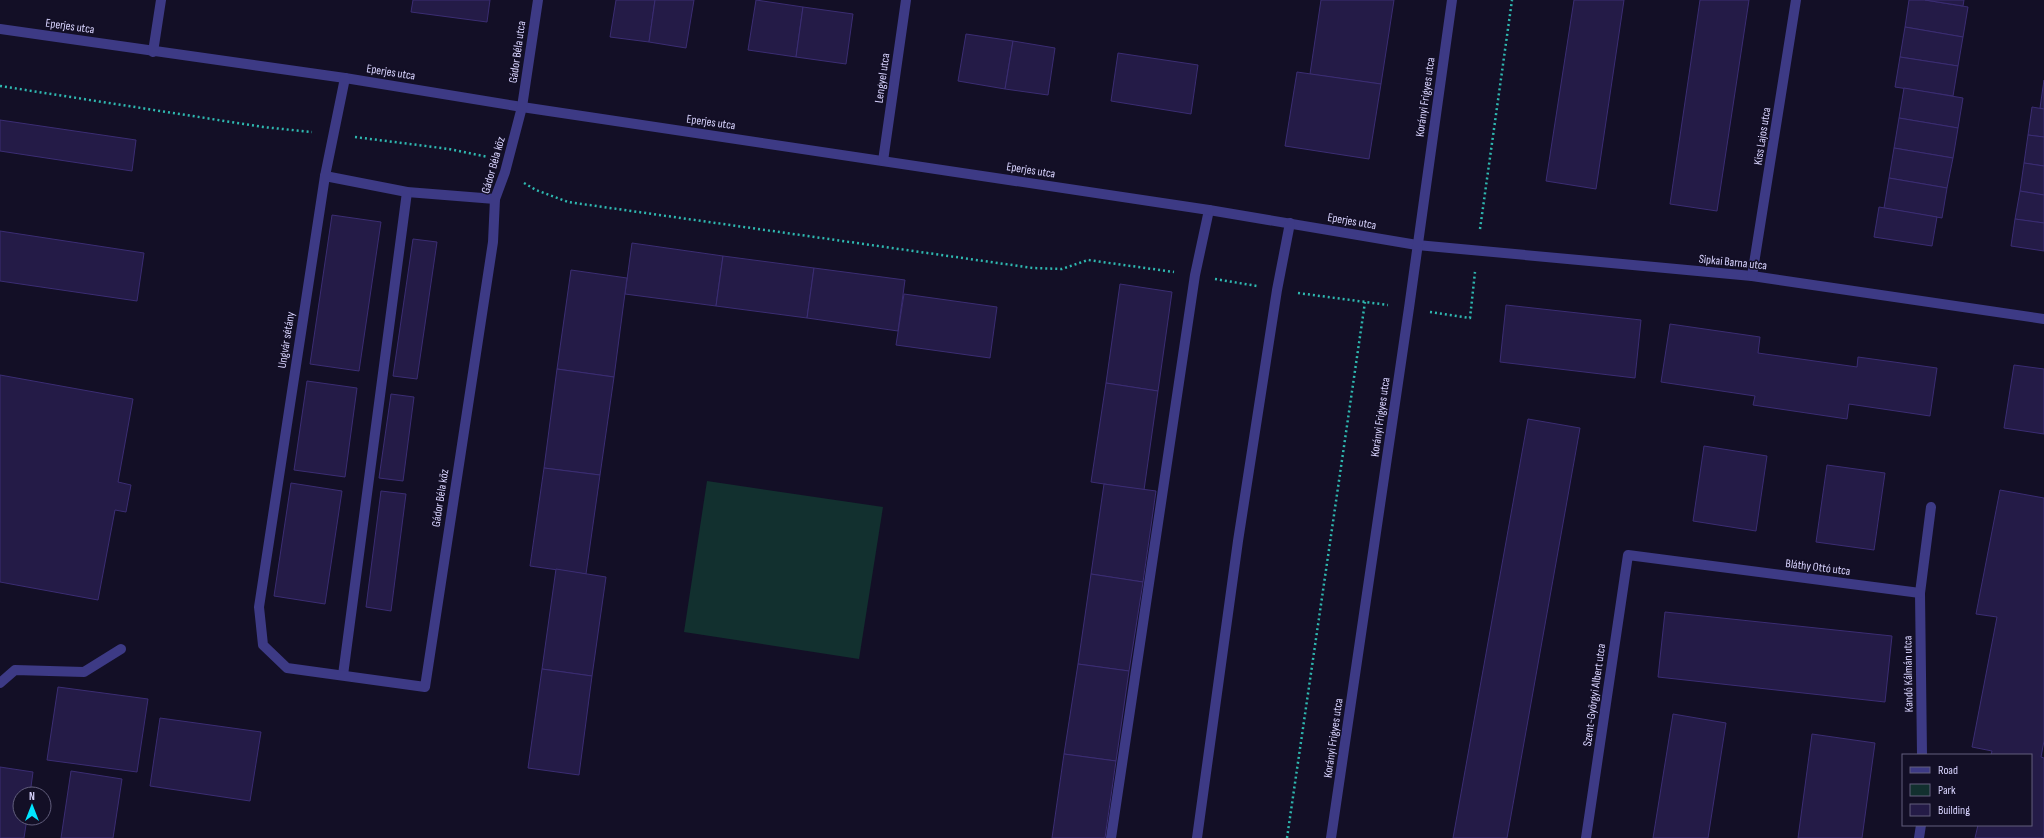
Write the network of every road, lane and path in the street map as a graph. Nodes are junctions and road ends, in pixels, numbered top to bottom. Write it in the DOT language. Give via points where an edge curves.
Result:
graph roads {
  1 [pos="161,0"];
  2 [pos="538,0"];
  3 [pos="906,0"];
  4 [pos="1452,0"];
  5 [pos="1512,0"];
  6 [pos="1796,0"];
  7 [pos="0,29"];
  8 [pos="153,52"];
  9 [pos="345,78"];
  10 [pos="0,86"];
  11 [pos="522,107"];
  12 [pos="333,134"];
  13 [pos="883,161"];
  14 [pos="506,172"];
  15 [pos="325,176"];
  16 [pos="407,192"];
  17 [pos="496,199"];
  18 [pos="1209,210"];
  19 [pos="1290,223"];
  20 [pos="1417,245"];
  21 [pos="1477,250"];
  22 [pos="1195,275"];
  23 [pos="1752,276"];
  24 [pos="1277,290"];
  25 [pos="1364,302"];
  26 [pos="1394,306"];
  27 [pos="1424,311"];
  28 [pos="2044,319"];
  29 [pos="1931,507"];
  30 [pos="1628,556"];
  31 [pos="1920,592"];
  32 [pos="259,607"];
  33 [pos="121,649"];
  34 [pos="342,675"];
  35 [pos="0,683"];
  36 [pos="1922,754"];
  37 [pos="1921,826"];
  38 [pos="1111,838"];
  39 [pos="1197,838"];
  40 [pos="1287,838"];
  41 [pos="1331,838"];
  42 [pos="1586,838"];
  43 [pos="1919,838"];
  1 -- 8 [label="street"];
  2 -- 11 [label="street, Gádor Béla utca"];
  3 -- 13 [label="street, Lengyel utca"];
  4 -- 20 [label="street, Korányi Frigyes utca"];
  5 -- 21 [label="path"];
  6 -- 23 [label="street, Kiss Lajos utca"];
  7 -- 8 [label="street, Eperjes utca"];
  8 -- 9 [label="street, Eperjes utca"];
  9 -- 11 [label="street, Eperjes utca"];
  9 -- 12 [label="street, Ungvár sétány"];
  10 -- 12 [label="path" via="263,127"];
  11 -- 13 [label="street, Eperjes utca"];
  11 -- 14 [label="street, Gádor Béla köz"];
  12 -- 14 [label="path" via="490,157"];
  12 -- 15 [label="street, Ungvár sétány"];
  13 -- 18 [label="street, Eperjes utca"];
  14 -- 17 [label="street, Gádor Béla köz"];
  14 -- 22 [label="path" via="536,190 568,202 1033,268 1062,268 1088,260"];
  15 -- 16 [label="street"];
  15 -- 32 [label="street, Ungvár sétány"];
  16 -- 17 [label="street"];
  16 -- 34 [label="street"];
  17 -- 34 [label="street, Gádor Béla köz" via="493,242 425,687"];
  18 -- 19 [label="street, Eperjes utca"];
  18 -- 22 [label="street"];
  19 -- 20 [label="street, Eperjes utca"];
  19 -- 24 [label="street"];
  20 -- 21 [label="street, Sipkai Barna utca"];
  20 -- 41 [label="street, Korányi Frigyes utca"];
  21 -- 23 [label="street, Sipkai Barna utca"];
  21 -- 27 [label="path" via="1470,318"];
  22 -- 24 [label="path"];
  22 -- 38 [label="street"];
  23 -- 28 [label="street, Sipkai Barna utca"];
  24 -- 25 [label="path"];
  24 -- 39 [label="street" via="1238,541"];
  25 -- 26 [label="path"];
  25 -- 40 [label="path"];
  29 -- 31 [label="street"];
  30 -- 31 [label="street, Bláthy Ottó utca"];
  30 -- 42 [label="street, Szent-Györgyi Albert utca"];
  31 -- 36 [label="street, Kandó Kálmán utca"];
  32 -- 34 [label="street, Gádor Béla köz" via="263,645 287,668"];
  33 -- 35 [label="street" via="84,672 15,670"];
  37 -- 43 [label="street"];
}
